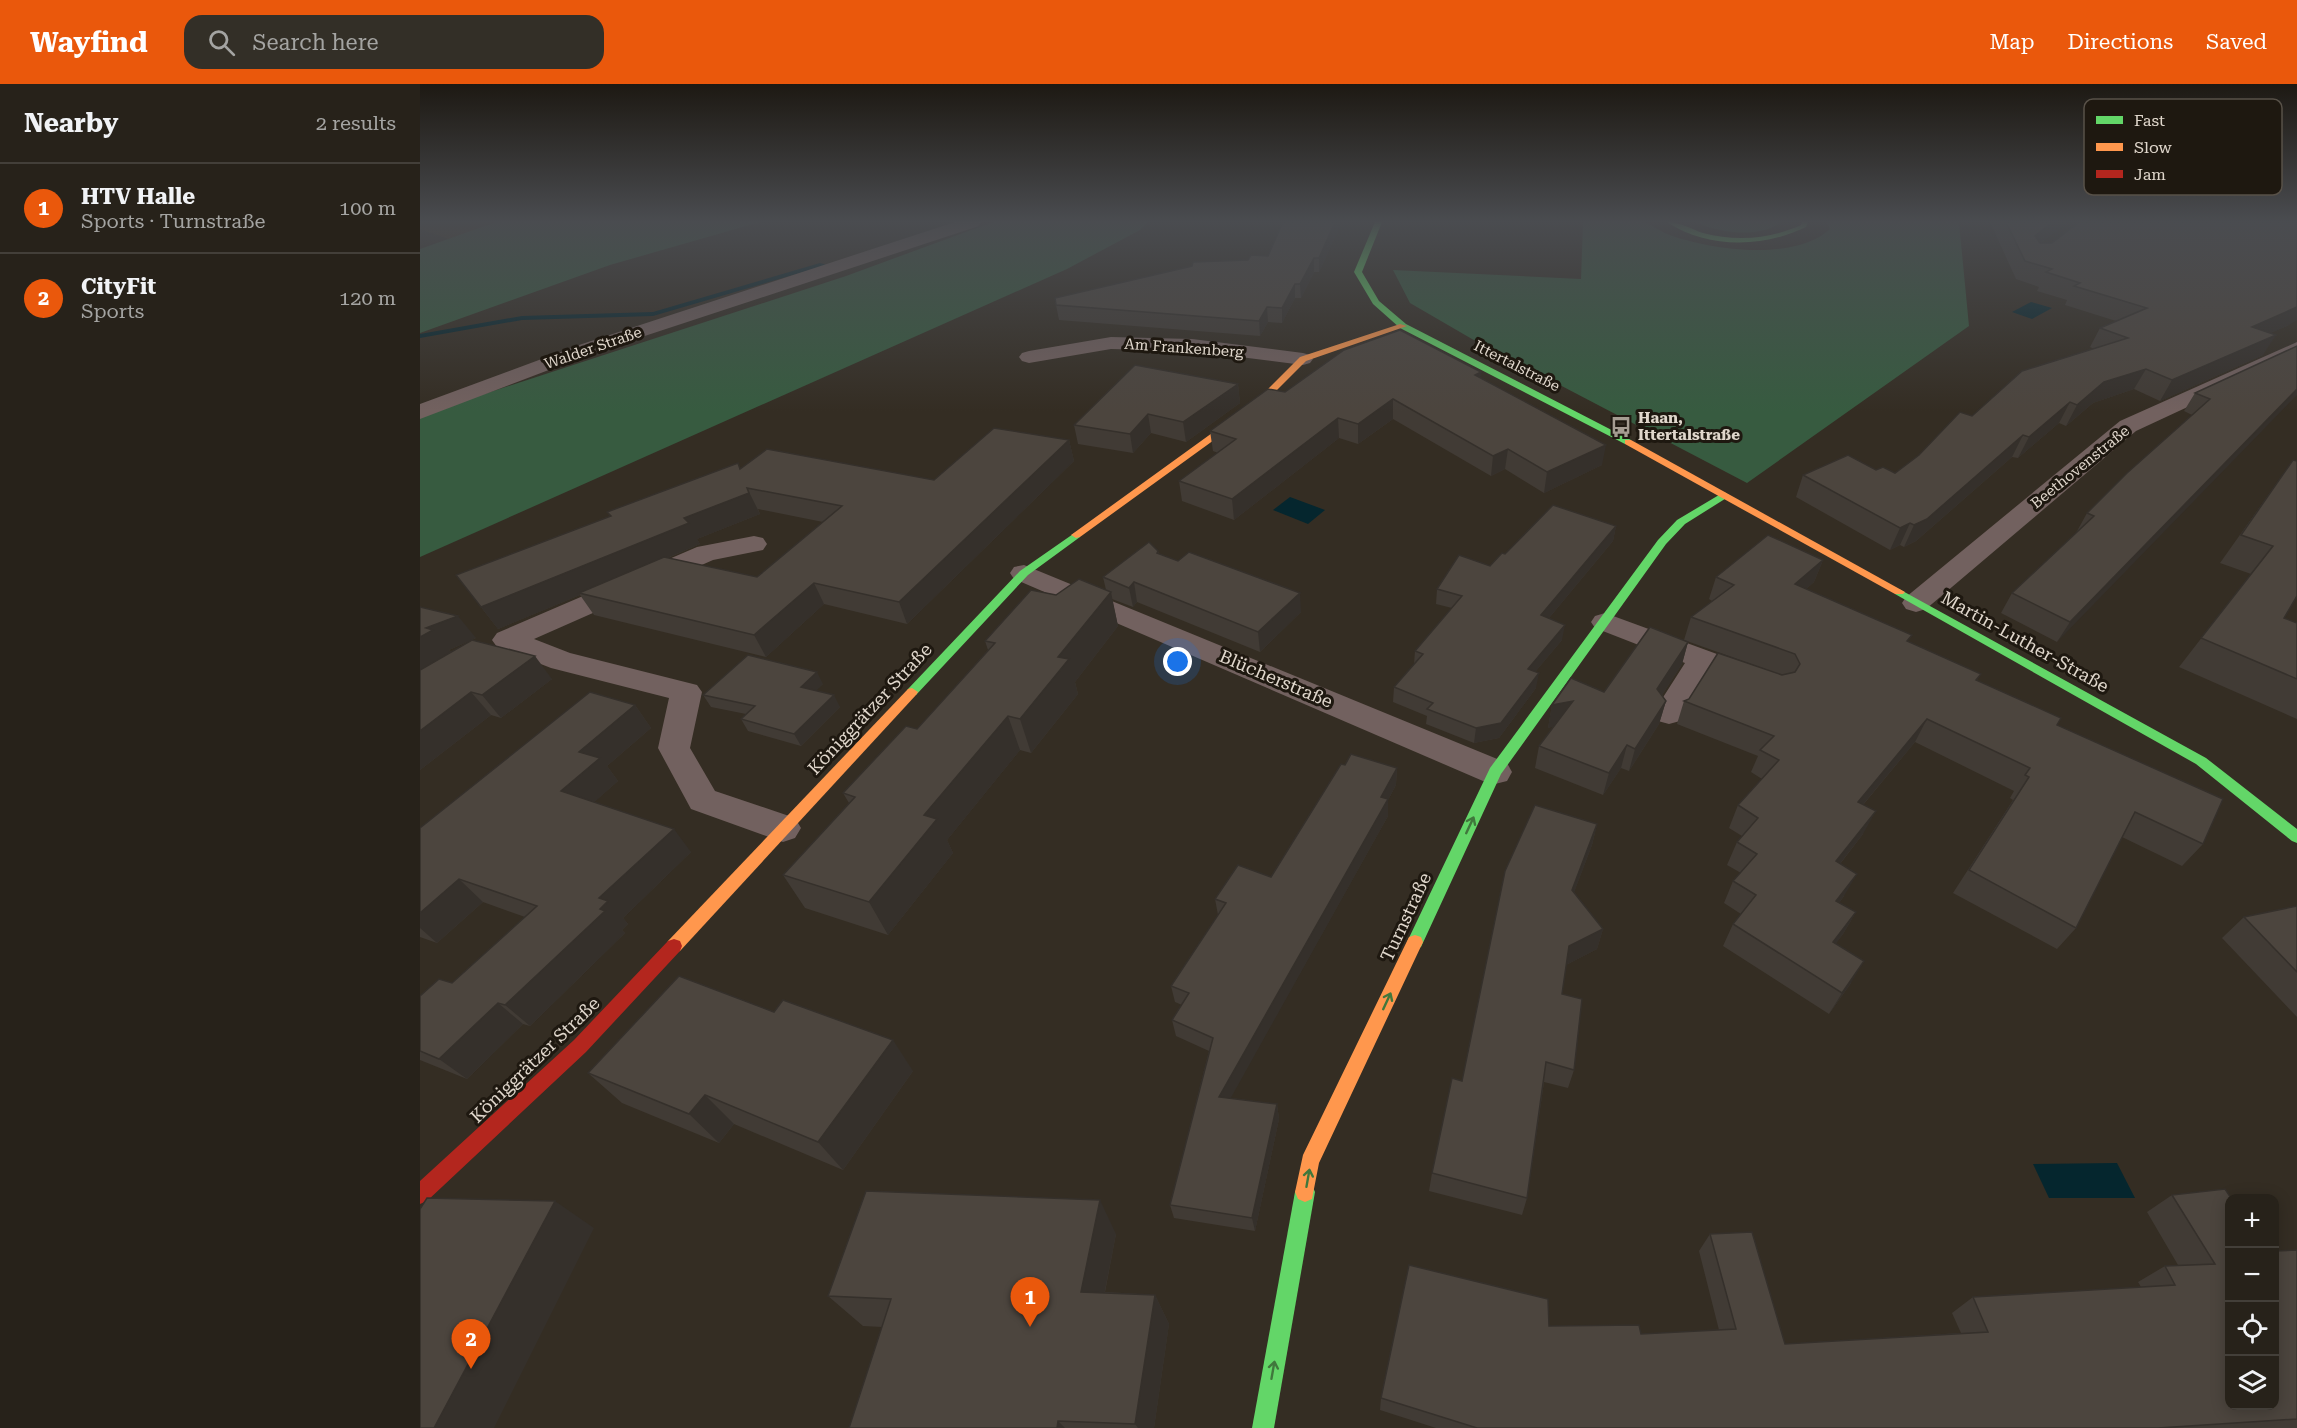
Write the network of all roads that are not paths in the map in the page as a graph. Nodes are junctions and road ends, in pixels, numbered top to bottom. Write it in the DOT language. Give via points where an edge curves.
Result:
graph roads {
  1 [pos="782,285"];
  2 [pos="1366,285"];
  3 [pos="1403,326"];
  4 [pos="2297,348"];
  5 [pos="1029,357"];
  6 [pos="1303,359"];
  7 [pos="420,412"];
  8 [pos="1724,495"];
  9 [pos="754,544"];
  10 [pos="1024,573"];
  11 [pos="1916,603"];
  12 [pos="1605,622"];
  13 [pos="507,640"];
  14 [pos="478,655"];
  15 [pos="1703,659"];
  16 [pos="1774,686"];
  17 [pos="1669,713"];
  18 [pos="1495,772"];
  19 [pos="783,828"];
  20 [pos="2297,837"];
  21 [pos="420,1194"];
  22 [pos="1263,1428"];
  1 -- 7 [label="street, Walder Straße" via="589,348"];
  2 -- 3 [label="main road, Ittertalstraße" via="1376,302"];
  3 -- 6 [label="main road, Königgrätzer Straße"];
  3 -- 8 [label="main road, Ittertalstraße"];
  4 -- 11 [label="street, Beethovenstraße" via="2128,426"];
  5 -- 6 [label="street, Am Frankenberg" via="1111,343 1192,345"];
  6 -- 10 [label="main road, Königgrätzer Straße" via="1258,404"];
  8 -- 11 [label="main road, Martin-Luther-Straße"];
  8 -- 12 [label="main road, Turnstraße" via="1681,522 1662,542"];
  9 -- 13 [label="street" via="706,553"];
  10 -- 18 [label="street, Blücherstraße"];
  10 -- 19 [label="main road, Königgrätzer Straße"];
  11 -- 20 [label="main road, Martin-Luther-Straße" via="2201,761"];
  12 -- 15 [label="street"];
  12 -- 18 [label="main road, Turnstraße"];
  13 -- 14 [label="street"];
  13 -- 19 [label="street" via="562,661 686,692 674,748 703,800"];
  15 -- 16 [label="street"];
  15 -- 17 [label="street"];
  22 -- 18 [label="main road, Turnstraße, one-way" via="1310,1162"];
  19 -- 21 [label="main road, Königgrätzer Straße" via="580,1046"];
}
